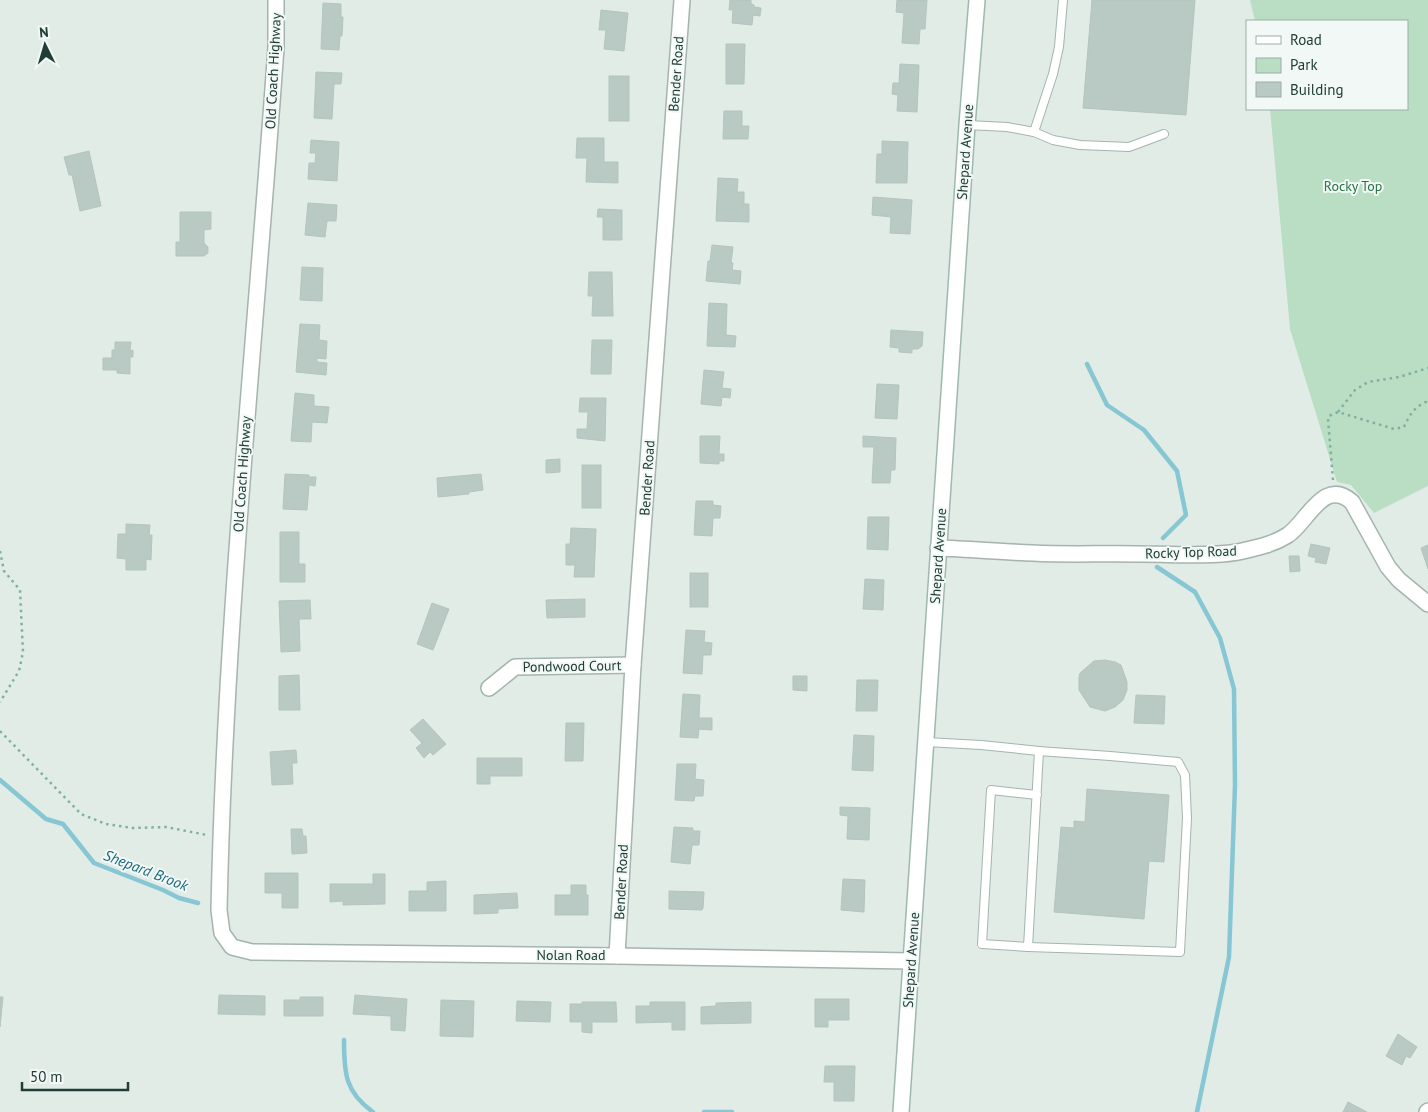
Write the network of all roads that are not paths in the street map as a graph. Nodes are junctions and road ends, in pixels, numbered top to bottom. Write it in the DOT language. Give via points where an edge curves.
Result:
graph roads {
  1 [pos="276,0"];
  2 [pos="682,0"];
  3 [pos="977,0"];
  4 [pos="1063,0"];
  5 [pos="967,125"];
  6 [pos="1034,132"];
  7 [pos="1164,134"];
  8 [pos="938,548"];
  9 [pos="1428,604"];
  10 [pos="633,665"];
  11 [pos="489,688"];
  12 [pos="926,742"];
  13 [pos="1038,751"];
  14 [pos="1037,795"];
  15 [pos="232,946"];
  16 [pos="1028,947"];
  17 [pos="617,956"];
  18 [pos="911,962"];
  19 [pos="901,1112"];
  1 -- 15 [label="street, Old Coach Highway" via="276,56 224,748 219,910 222,933"];
  2 -- 10 [label="street, Bender Road"];
  3 -- 5 [label="street, Shepard Avenue"];
  4 -- 6 [label="lane" via="1059,47"];
  5 -- 6 [label="lane"];
  5 -- 8 [label="street, Shepard Avenue"];
  6 -- 7 [label="lane" via="1053,140 1080,145 1129,147"];
  8 -- 9 [label="street, Rocky Top Road" via="1082,554 1207,555 1234,552 1279,540 1323,498 1334,494 1346,496 1352,502 1388,567"];
  8 -- 12 [label="street, Shepard Avenue"];
  10 -- 11 [label="street, Pondwood Court" via="515,667"];
  10 -- 17 [label="street, Bender Road"];
  12 -- 13 [label="lane"];
  12 -- 18 [label="street, Shepard Avenue"];
  13 -- 14 [label="lane"];
  13 -- 16 [label="lane" via="1178,762 1185,775 1187,818 1180,952"];
  14 -- 16 [label="lane"];
  14 -- 16 [label="lane" via="991,790 985,886 982,944"];
  15 -- 17 [label="street, Nolan Road" via="252,952"];
  17 -- 18 [label="street, Nolan Road"];
  18 -- 19 [label="street, Shepard Avenue"];
}
